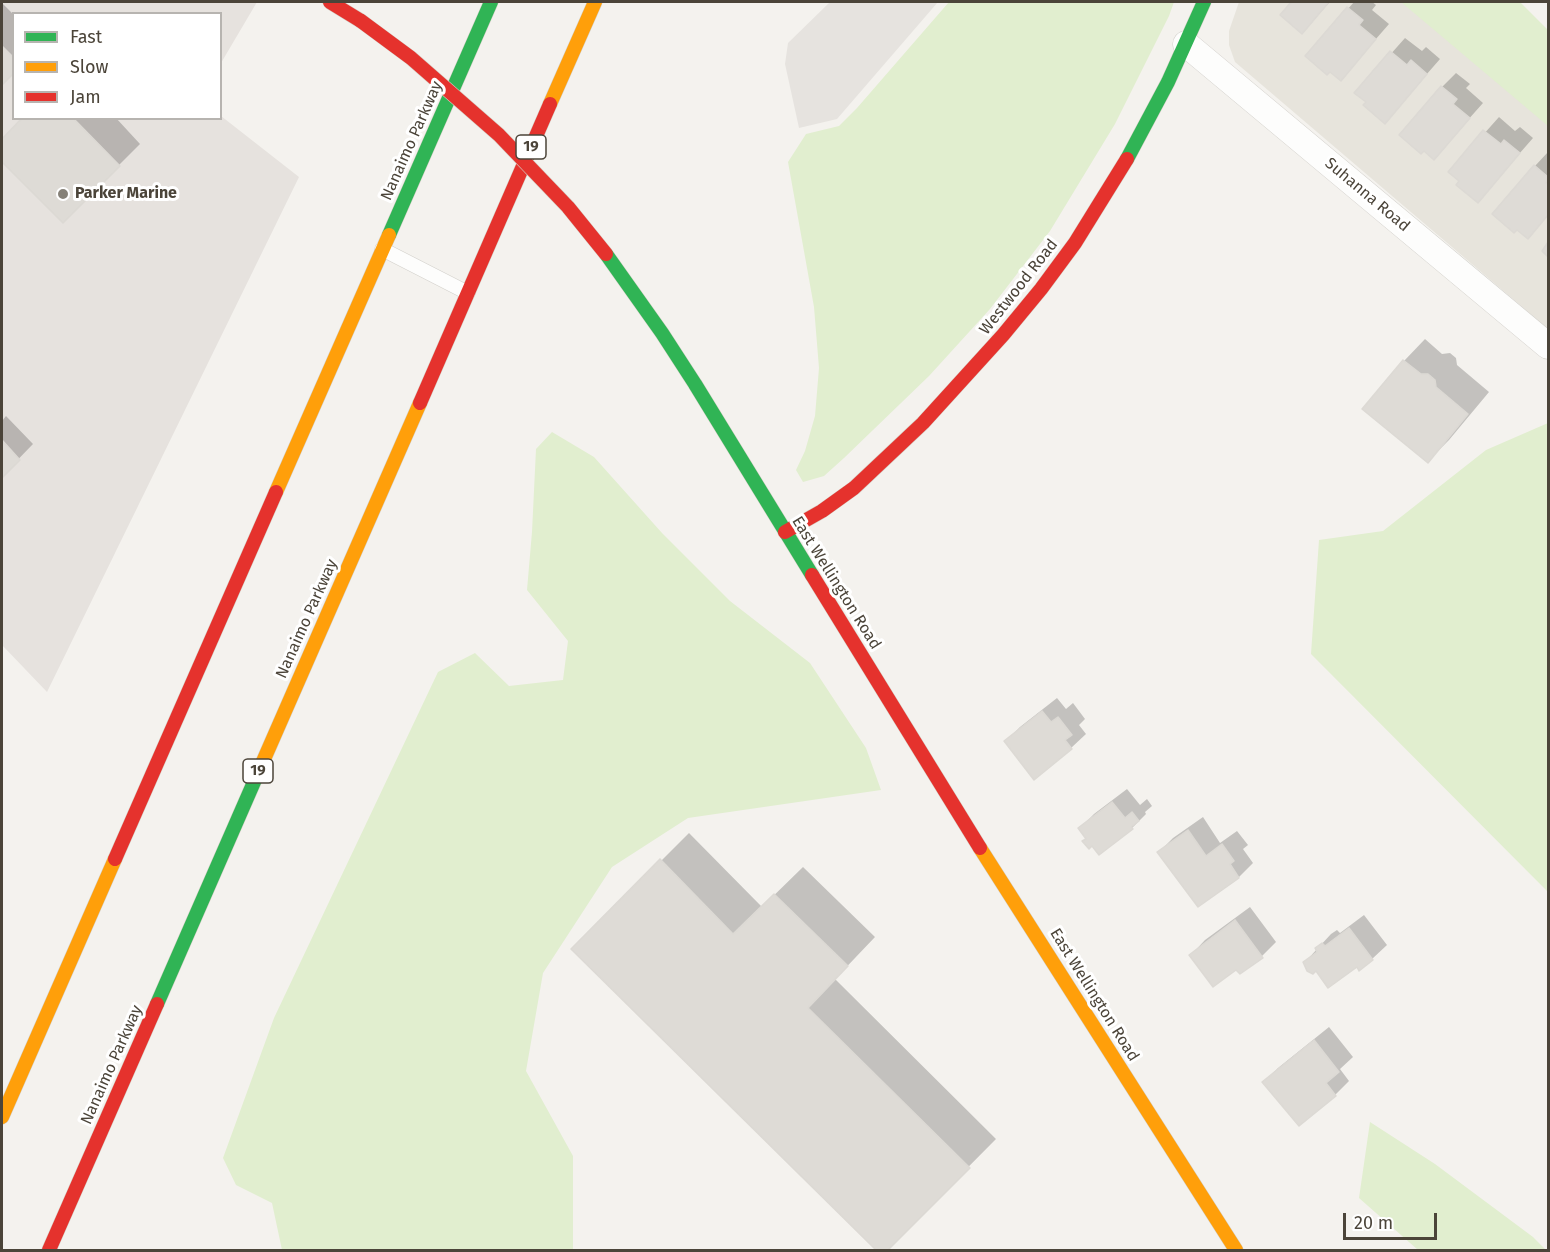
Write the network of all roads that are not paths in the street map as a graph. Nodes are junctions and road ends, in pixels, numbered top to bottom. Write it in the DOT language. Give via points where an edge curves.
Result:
graph roads {
  1 [pos="330,2"];
  2 [pos="491,2"];
  3 [pos="595,2"];
  4 [pos="1204,2"];
  5 [pos="1186,44"];
  6 [pos="382,249"];
  7 [pos="468,293"];
  8 [pos="1548,345"];
  9 [pos="786,532"];
  10 [pos="2,1117"];
  11 [pos="49,1251"];
  12 [pos="1236,1251"];
  1 -- 9 [label="main road, East Wellington Road, bridge" via="411,58 499,135 568,207 662,333"];
  2 -- 6 [label="main road, Nanaimo Parkway"];
  3 -- 7 [label="main road, Nanaimo Parkway / 19"];
  4 -- 5 [label="main road, Westwood Road"];
  5 -- 8 [label="street, Suhanna Road"];
  5 -- 9 [label="main road, Westwood Road" via="1148,122 1101,202 1003,335 923,423 854,488"];
  6 -- 7 [label="lane"];
  6 -- 10 [label="main road, Nanaimo Parkway"];
  7 -- 11 [label="main road, Nanaimo Parkway / 19"];
  9 -- 12 [label="main road, East Wellington Road"];
}
